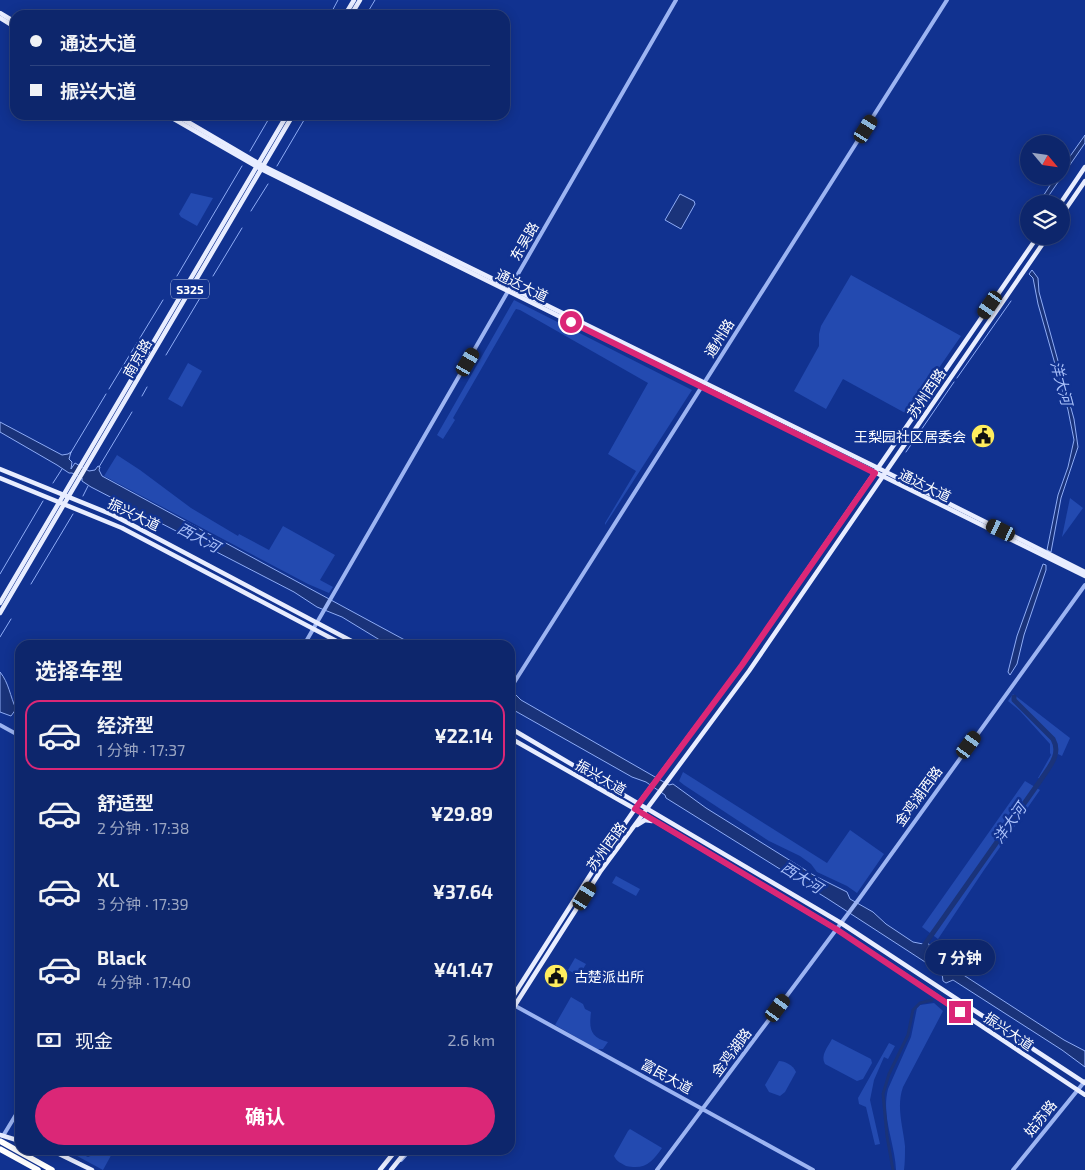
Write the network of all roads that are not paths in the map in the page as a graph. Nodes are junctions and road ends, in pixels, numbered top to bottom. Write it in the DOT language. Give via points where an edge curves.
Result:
graph roads {
  1 [pos="676,0"];
  2 [pos="947,0"];
  3 [pos="176,120"];
  4 [pos="184,120"];
  5 [pos="284,120"];
  6 [pos="290,120"];
  7 [pos="260,166"];
  8 [pos="1085,167"];
  9 [pos="1085,181"];
  10 [pos="1066,195"];
  11 [pos="1070,203"];
  12 [pos="1032,245"];
  13 [pos="1042,245"];
  14 [pos="1024,257"];
  15 [pos="1030,261"];
  16 [pos="509,289"];
  17 [pos="703,385"];
  18 [pos="0,469"];
  19 [pos="876,470"];
  20 [pos="884,475"];
  21 [pos="0,478"];
  22 [pos="75,480"];
  23 [pos="63,495"];
  24 [pos="68,497"];
  25 [pos="58,502"];
  26 [pos="64,504"];
  27 [pos="1085,572"];
  28 [pos="1085,576"];
  29 [pos="1085,585"];
  30 [pos="0,603"];
  31 [pos="0,613"];
  32 [pos="318,622"];
  33 [pos="314,628"];
  34 [pos="307,640"];
  35 [pos="335,640"];
  36 [pos="350,640"];
  37 [pos="515,681"];
  38 [pos="0,726"];
  39 [pos="515,731"];
  40 [pos="15,734"];
  41 [pos="515,741"];
  42 [pos="647,792"];
  43 [pos="627,796"];
  44 [pos="654,798"];
  45 [pos="626,803"];
  46 [pos="639,803"];
  47 [pos="648,808"];
  48 [pos="635,809"];
  49 [pos="643,814"];
  50 [pos="629,818"];
  51 [pos="666,819"];
  52 [pos="659,823"];
  53 [pos="636,824"];
  54 [pos="632,829"];
  55 [pos="841,923"];
  56 [pos="836,929"];
  57 [pos="515,994"];
  58 [pos="515,1006"];
  59 [pos="1085,1082"];
  60 [pos="1077,1090"];
  61 [pos="1085,1095"];
  62 [pos="703,1109"];
  63 [pos="15,1116"];
  64 [pos="1,1138"];
  65 [pos="15,1140"];
  66 [pos="15,1148"];
  67 [pos="0,1150"];
  68 [pos="61,1155"];
  69 [pos="392,1155"];
  70 [pos="404,1155"];
  71 [pos="27,1156"];
  72 [pos="392,1168"];
  73 [pos="38,1170"];
  74 [pos="52,1170"];
  75 [pos="58,1170"];
  76 [pos="92,1170"];
  77 [pos="380,1170"];
  78 [pos="657,1170"];
  79 [pos="813,1170"];
  80 [pos="1013,1170"];
  1 -- 16 [label="street, 东吴路"];
  2 -- 17 [label="street, 通州路"];
  3 -- 7 [label="main road, 通达大道"];
  4 -- 7 [label="main road, 通达大道"];
  5 -- 7 [label="main road, 南京路 / S325"];
  6 -- 7 [label="main road, 南京路 / S325"];
  7 -- 16 [label="main road, 通达大道"];
  7 -- 22 [label="main road, 南京路 / S325"];
  8 -- 10 [label="main road"];
  9 -- 11 [label="main road"];
  12 -- 14 [label="main road, 苏州西路"];
  13 -- 15 [label="main road, 苏州西路"];
  14 -- 15 [label="street"];
  14 -- 19 [label="main road, 苏州西路"];
  15 -- 20 [label="main road, 苏州西路"];
  16 -- 17 [label="main road, 通达大道"];
  16 -- 32 [label="street, 东吴路"];
  17 -- 19 [label="main road, 通达大道"];
  17 -- 37 [label="street, 通州路"];
  18 -- 23 [label="main road, 振兴大道"];
  19 -- 20 [label="main road, 通达大道"];
  19 -- 42 [label="main road, 苏州西路" via="742,665"];
  20 -- 27 [label="main road, 通达大道"];
  20 -- 28 [label="main road, 通达大道"];
  20 -- 44 [label="main road, 苏州西路" via="749,671"];
  21 -- 25 [label="main road, 振兴大道"];
  22 -- 23 [label="main road, 南京路 / S325"];
  22 -- 24 [label="main road, 南京路 / S325"];
  23 -- 24 [label="main road, 振兴大道"];
  23 -- 25 [label="main road, 南京路 / S325"];
  24 -- 26 [label="main road, 南京路 / S325"];
  24 -- 32 [label="main road, 振兴大道" via="136,527"];
  25 -- 26 [label="main road, 振兴大道"];
  25 -- 30 [label="main road, 南京路 / S325"];
  26 -- 31 [label="main road, 南京路 / S325"];
  26 -- 33 [label="main road, 振兴大道" via="122,528"];
  29 -- 55 [label="street, 金鸡湖西路"];
  32 -- 33 [label="street"];
  32 -- 36 [label="main road, 振兴大道"];
  33 -- 34 [label="street"];
  33 -- 35 [label="main road, 振兴大道"];
  38 -- 40 [label="street"];
  39 -- 43 [label="main road, 振兴大道"];
  41 -- 45 [label="main road, 振兴大道"];
  42 -- 43 [label="main road"];
  42 -- 46 [label="main road, 苏州西路"];
  43 -- 46 [label="main road, 振兴大道"];
  44 -- 47 [label="main road, 苏州西路"];
  44 -- 51 [label="main road" via="658,812"];
  45 -- 48 [label="main road, 振兴大道"];
  45 -- 50 [label="main road"];
  46 -- 47 [label="main road, 振兴大道"];
  46 -- 48 [label="main road, 苏州西路"];
  47 -- 49 [label="main road, 苏州西路"];
  47 -- 51 [label="main road, 振兴大道"];
  48 -- 49 [label="main road, 振兴大道"];
  48 -- 50 [label="main road, 苏州西路"];
  49 -- 52 [label="main road, 振兴大道"];
  49 -- 53 [label="main road, 苏州西路"];
  50 -- 53 [label="main road"];
  50 -- 57 [label="main road, 苏州西路"];
  51 -- 55 [label="main road, 振兴大道"];
  52 -- 54 [label="main road" via="645,820"];
  52 -- 56 [label="main road, 振兴大道"];
  53 -- 54 [label="main road, 苏州西路"];
  54 -- 58 [label="main road, 苏州西路" via="600,872"];
  55 -- 56 [label="street, 金鸡湖路"];
  55 -- 59 [label="main road, 振兴大道"];
  56 -- 60 [label="main road, 振兴大道"];
  56 -- 62 [label="street, 金鸡湖路"];
  58 -- 62 [label="street, 富民大道"];
  59 -- 60 [label="street, 姑苏路"];
  60 -- 61 [label="main road, 振兴大道"];
  60 -- 80 [label="street, 姑苏路"];
  62 -- 78 [label="street, 金鸡湖路"];
  62 -- 79 [label="street, 富民大道"];
  63 -- 64 [label="street"];
  64 -- 65 [label="main road"];
  64 -- 66 [label="highway"];
  67 -- 73 [label="highway"];
  68 -- 76 [label="main road"];
  69 -- 77 [label="main road"];
  70 -- 72 [label="main road"];
  71 -- 74 [label="highway"];
  71 -- 75 [label="highway"];
}
